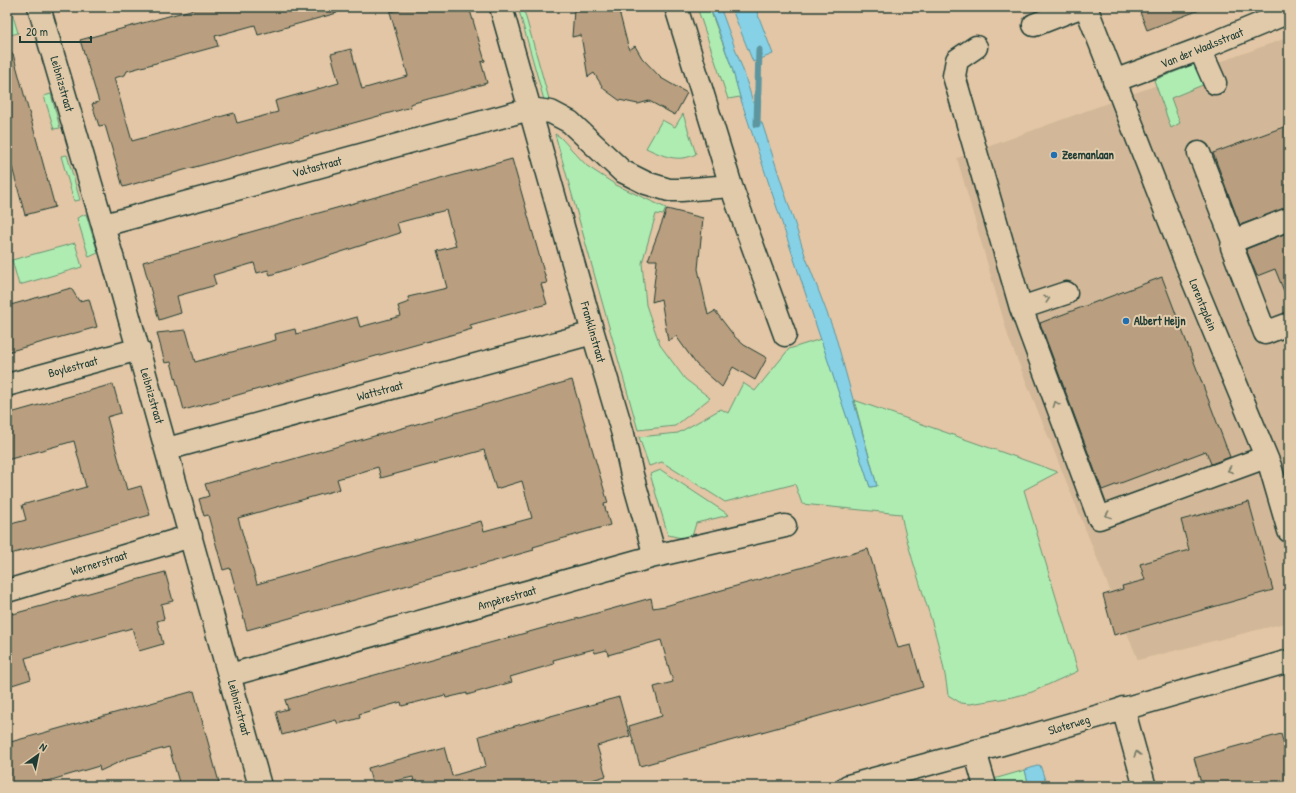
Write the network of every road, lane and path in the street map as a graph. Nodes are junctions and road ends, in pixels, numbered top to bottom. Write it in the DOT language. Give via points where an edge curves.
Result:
graph roads {
  1 [pos="39,7"];
  2 [pos="501,7"];
  3 [pos="676,7"];
  4 [pos="1080,7"];
  5 [pos="1086,7"];
  6 [pos="1289,12"];
  7 [pos="1034,25"];
  8 [pos="976,47"];
  9 [pos="1200,49"];
  10 [pos="1114,81"];
  11 [pos="1215,83"];
  12 [pos="530,109"];
  13 [pos="1199,152"];
  14 [pos="731,186"];
  15 [pos="1289,219"];
  16 [pos="104,226"];
  17 [pos="1232,244"];
  18 [pos="1066,293"];
  19 [pos="1021,308"];
  20 [pos="1289,324"];
  21 [pos="593,333"];
  22 [pos="785,335"];
  23 [pos="139,349"];
  24 [pos="7,385"];
  25 [pos="167,448"];
  26 [pos="1266,457"];
  27 [pos="785,526"];
  28 [pos="1289,530"];
  29 [pos="191,536"];
  30 [pos="655,556"];
  31 [pos="7,591"];
  32 [pos="1289,661"];
  33 [pos="230,676"];
  34 [pos="1126,716"];
  35 [pos="975,751"];
  36 [pos="1144,784"];
  37 [pos="260,786"];
  38 [pos="848,786"];
  39 [pos="985,786"];
  1 -- 16 [label="street, Leibnizstraat"];
  2 -- 12 [label="street, Franklinstraat"];
  3 -- 14 [label="street"];
  4 -- 7 [label="street"];
  5 -- 10 [label="street"];
  6 -- 9 [label="street, Van der Waalsstraat"];
  8 -- 19 [label="street" via="957,60 954,76"];
  9 -- 10 [label="street, Van der Waalsstraat"];
  9 -- 11 [label="street"];
  10 -- 26 [label="street, Lorentzplein"];
  12 -- 14 [label="street" via="551,112 570,122 622,170 646,183 675,190"];
  12 -- 16 [label="street, Voltastraat"];
  12 -- 21 [label="street, Franklinstraat"];
  13 -- 17 [label="street"];
  14 -- 22 [label="street"];
  15 -- 17 [label="street"];
  16 -- 23 [label="street, Leibnizstraat"];
  17 -- 20 [label="street" via="1265,332"];
  19 -- 18 [label="street, one-way"];
  26 -- 19 [label="street, one-way" via="1100,518"];
  21 -- 25 [label="street, Wattstraat"];
  21 -- 30 [label="street, Franklinstraat"];
  23 -- 24 [label="street, Boylestraat"];
  23 -- 25 [label="street, Leibnizstraat"];
  25 -- 29 [label="street, Leibnizstraat"];
  26 -- 28 [label="street, Lorentzplein"];
  27 -- 30 [label="street, Ampèrestraat"];
  29 -- 31 [label="street, Wernerstraat"];
  29 -- 33 [label="street, Leibnizstraat"];
  30 -- 33 [label="street, Ampèrestraat"];
  32 -- 34 [label="street, Sloterweg"];
  33 -- 37 [label="street, Leibnizstraat"];
  34 -- 35 [label="street, Sloterweg" via="1062,727"];
  36 -- 34 [label="street, one-way"];
  35 -- 38 [label="street, Sloterweg"];
  35 -- 39 [label="street"];
}
